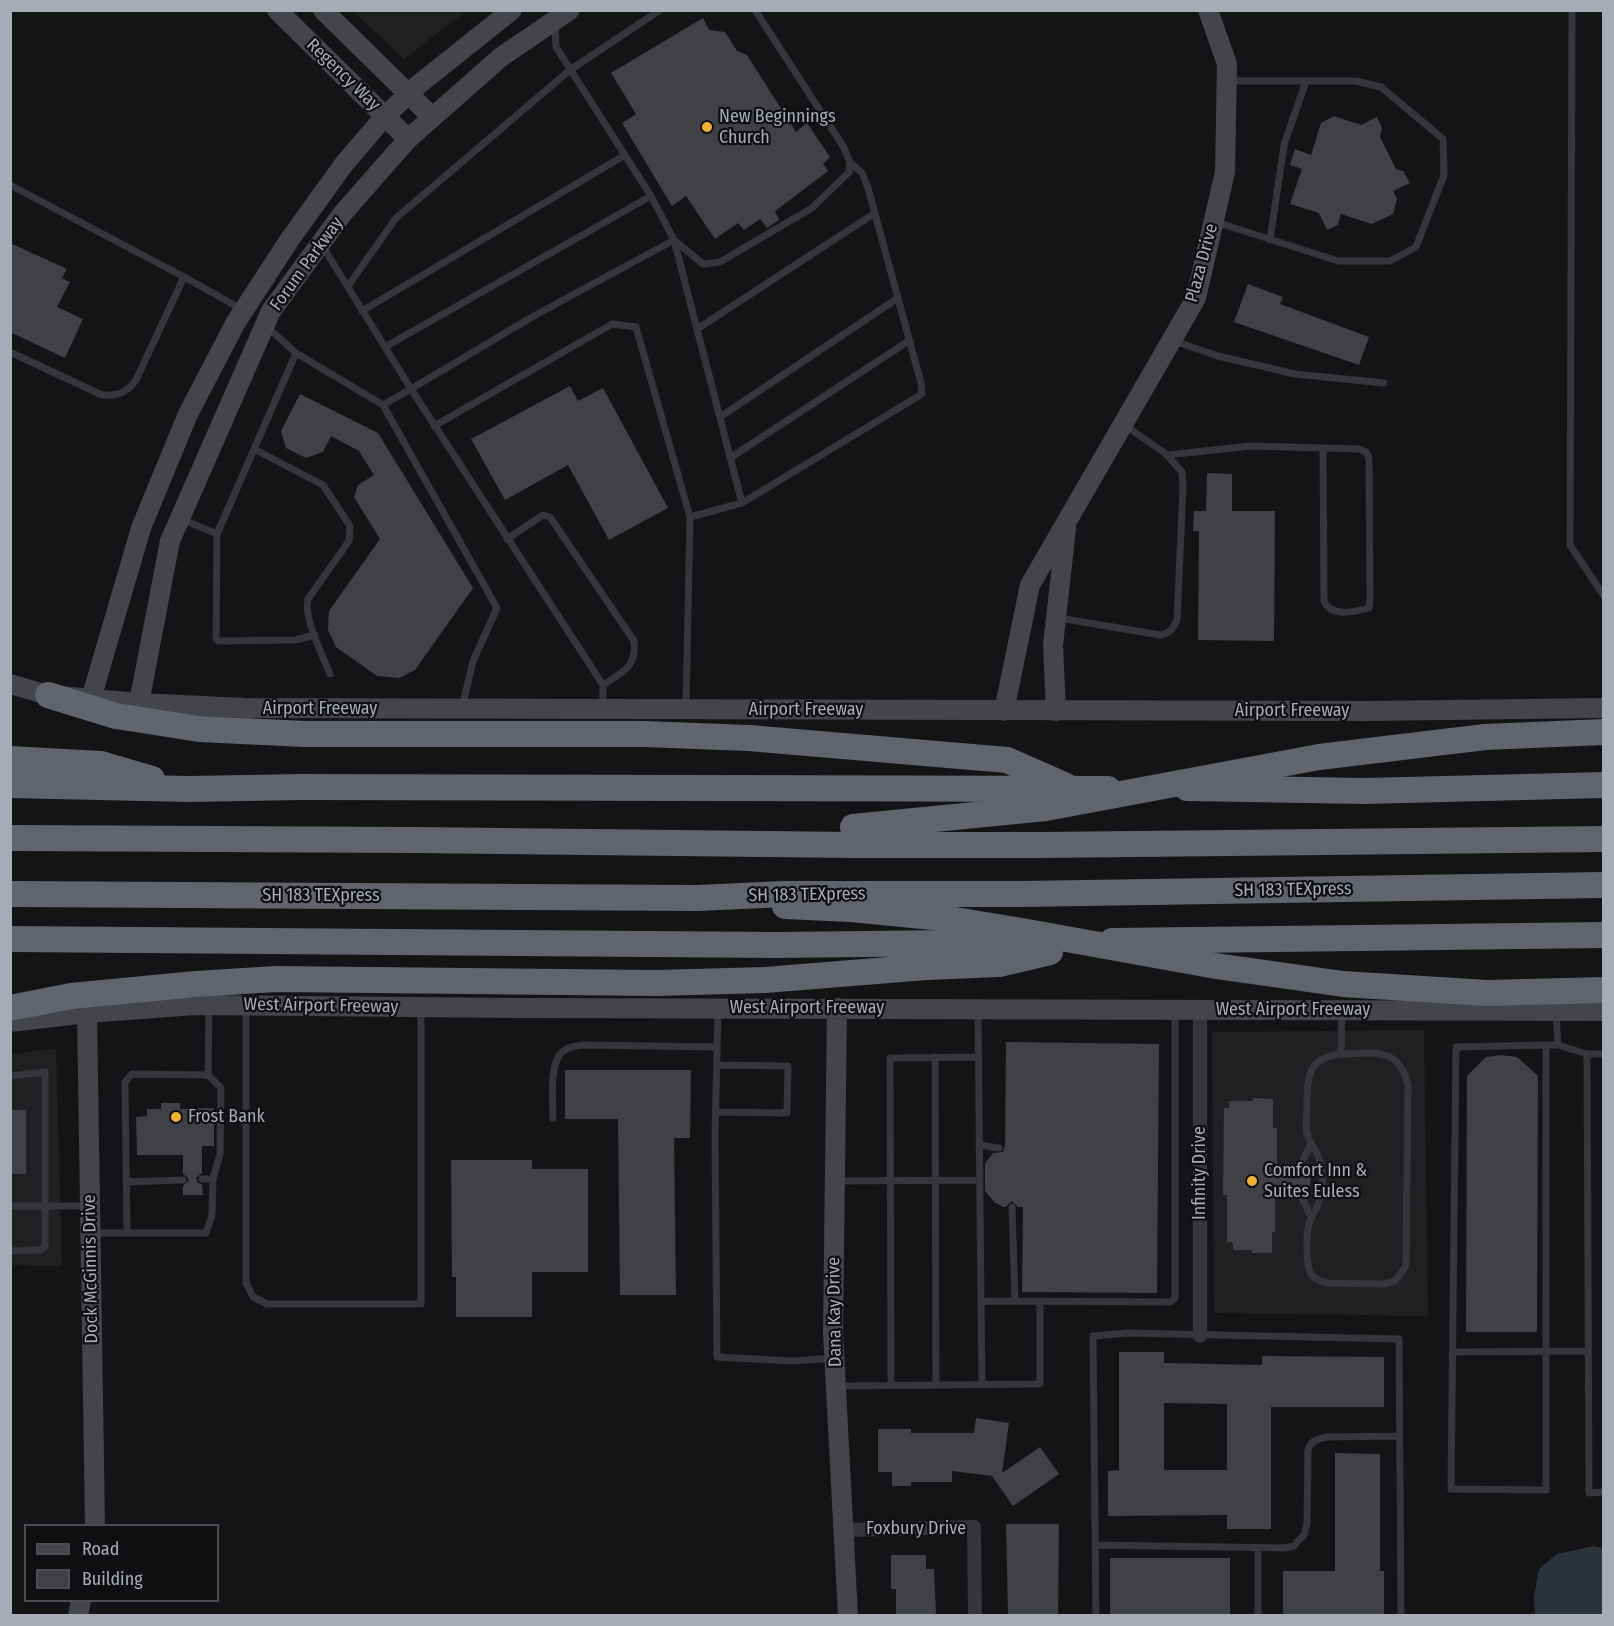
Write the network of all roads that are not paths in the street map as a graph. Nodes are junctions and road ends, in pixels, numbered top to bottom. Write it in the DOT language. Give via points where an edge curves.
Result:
graph roads {
  1 [pos="277,10"];
  2 [pos="323,10"];
  3 [pos="512,10"];
  4 [pos="660,10"];
  5 [pos="755,10"];
  6 [pos="1208,10"];
  7 [pos="1572,10"];
  8 [pos="558,14"];
  9 [pos="570,70"];
  10 [pos="1227,81"];
  11 [pos="1306,81"];
  12 [pos="409,94"];
  13 [pos="385,116"];
  14 [pos="432,117"];
  15 [pos="408,139"];
  16 [pos="625,155"];
  17 [pos="850,162"];
  18 [pos="10,185"];
  19 [pos="651,196"];
  20 [pos="875,213"];
  21 [pos="1214,222"];
  22 [pos="300,225"];
  23 [pos="674,240"];
  24 [pos="1270,240"];
  25 [pos="321,244"];
  26 [pos="184,276"];
  27 [pos="348,286"];
  28 [pos="898,298"];
  29 [pos="244,310"];
  30 [pos="363,311"];
  31 [pos="265,325"];
  32 [pos="697,329"];
  33 [pos="910,340"];
  34 [pos="1171,341"];
  35 [pos="385,347"];
  36 [pos="10,352"];
  37 [pos="296,353"];
  38 [pos="1384,383"];
  39 [pos="411,389"];
  40 [pos="383,405"];
  41 [pos="720,417"];
  42 [pos="1124,424"];
  43 [pos="434,426"];
  44 [pos="1323,448"];
  45 [pos="254,449"];
  46 [pos="1167,455"];
  47 [pos="730,458"];
  48 [pos="742,503"];
  49 [pos="150,507"];
  50 [pos="178,518"];
  51 [pos="690,518"];
  52 [pos="1066,524"];
  53 [pos="217,534"];
  54 [pos="507,539"];
  55 [pos="1604,596"];
  56 [pos="1056,618"];
  57 [pos="315,634"];
  58 [pos="330,674"];
  59 [pos="10,684"];
  60 [pos="603,685"];
  61 [pos="48,695"];
  62 [pos="91,699"];
  63 [pos="139,704"];
  64 [pos="1604,708"];
  65 [pos="462,709"];
  66 [pos="603,710"];
  67 [pos="686,710"];
  68 [pos="1004,711"];
  69 [pos="1056,711"];
  70 [pos="1604,732"];
  71 [pos="10,759"];
  72 [pos="10,785"];
  73 [pos="1604,785"];
  74 [pos="188,789"];
  75 [pos="1075,789"];
  76 [pos="853,836"];
  77 [pos="10,838"];
  78 [pos="1604,839"];
  79 [pos="1604,885"];
  80 [pos="10,894"];
  81 [pos="784,900"];
  82 [pos="1604,935"];
  83 [pos="10,939"];
  84 [pos="1095,941"];
  85 [pos="1604,990"];
  86 [pos="209,1005"];
  87 [pos="246,1005"];
  88 [pos="421,1007"];
  89 [pos="10,1008"];
  90 [pos="718,1008"];
  91 [pos="837,1008"];
  92 [pos="978,1009"];
  93 [pos="1175,1010"];
  94 [pos="1200,1010"];
  95 [pos="1342,1011"];
  96 [pos="1556,1011"];
  97 [pos="1604,1011"];
  98 [pos="87,1012"];
  99 [pos="10,1022"];
  100 [pos="1546,1045"];
  101 [pos="1558,1045"];
  102 [pos="717,1047"];
  103 [pos="1341,1054"];
  104 [pos="1587,1054"];
  105 [pos="1604,1054"];
  106 [pos="935,1057"];
  107 [pos="979,1057"];
  108 [pos="717,1065"];
  109 [pos="208,1075"];
  110 [pos="10,1076"];
  111 [pos="715,1112"];
  112 [pos="553,1118"];
  113 [pos="1311,1144"];
  114 [pos="979,1145"];
  115 [pos="999,1148"];
  116 [pos="1298,1170"];
  117 [pos="202,1179"];
  118 [pos="213,1179"];
  119 [pos="183,1180"];
  120 [pos="980,1180"];
  121 [pos="835,1181"];
  122 [pos="890,1181"];
  123 [pos="935,1181"];
  124 [pos="126,1182"];
  125 [pos="1298,1190"];
  126 [pos="10,1206"];
  127 [pos="45,1206"];
  128 [pos="90,1206"];
  129 [pos="1012,1207"];
  130 [pos="1311,1217"];
  131 [pos="90,1233"];
  132 [pos="127,1233"];
  133 [pos="10,1251"];
  134 [pos="981,1301"];
  135 [pos="1015,1301"];
  136 [pos="1040,1302"];
  137 [pos="1200,1336"];
  138 [pos="1588,1351"];
  139 [pos="1453,1352"];
  140 [pos="1547,1353"];
  141 [pos="835,1358"];
  142 [pos="982,1384"];
  143 [pos="891,1385"];
  144 [pos="936,1385"];
  145 [pos="836,1386"];
  146 [pos="1400,1436"];
  147 [pos="1604,1492"];
  148 [pos="95,1524"];
  149 [pos="844,1530"];
  150 [pos="1095,1545"];
  151 [pos="1257,1549"];
  152 [pos="848,1616"];
  153 [pos="975,1616"];
  154 [pos="1096,1616"];
  155 [pos="1258,1616"];
  156 [pos="1401,1616"];
  1 -- 13 [label="street, Regency Way"];
  2 -- 12 [label="street, Regency Way"];
  3 -- 12 [label="street, Forum Parkway"];
  4 -- 9 [label="lane"];
  5 -- 17 [label="lane"];
  6 -- 10 [label="street, Plaza Drive" via="1227,64"];
  7 -- 55 [label="lane" via="1570,545"];
  8 -- 9 [label="lane" via="556,48"];
  8 -- 14 [label="street, Forum Parkway"];
  9 -- 16 [label="lane"];
  9 -- 27 [label="lane" via="396,218"];
  10 -- 11 [label="lane"];
  10 -- 21 [label="street, Plaza Drive" via="1225,172"];
  11 -- 24 [label="lane" via="1284,145"];
  11 -- 24 [label="lane" via="1356,81 1381,87 1443,139 1444,175 1416,247 1390,261 1338,261"];
  12 -- 13 [label="street, Forum Parkway"];
  12 -- 14 [label="street, Regency Way"];
  13 -- 15 [label="street, Regency Way"];
  13 -- 22 [label="street, Forum Parkway"];
  14 -- 15 [label="street, Forum Parkway"];
  15 -- 25 [label="street, Forum Parkway"];
  16 -- 19 [label="lane"];
  16 -- 30 [label="lane"];
  17 -- 20 [label="lane" via="862,173"];
  17 -- 23 [label="lane" via="849,172 812,208 720,262 703,264"];
  18 -- 26 [label="lane"];
  19 -- 23 [label="lane"];
  19 -- 35 [label="lane"];
  20 -- 28 [label="lane"];
  20 -- 32 [label="lane"];
  21 -- 24 [label="lane"];
  21 -- 34 [label="street, Plaza Drive" via="1196,298"];
  22 -- 25 [label="street"];
  22 -- 29 [label="street, Forum Parkway"];
  23 -- 32 [label="lane"];
  23 -- 39 [label="lane" via="532,317"];
  25 -- 27 [label="lane"];
  25 -- 31 [label="street, Forum Parkway" via="271,311"];
  26 -- 29 [label="lane"];
  26 -- 36 [label="lane" via="136,380 126,391 102,395"];
  27 -- 30 [label="lane"];
  28 -- 33 [label="lane"];
  28 -- 41 [label="lane"];
  29 -- 49 [label="street, Forum Parkway" via="188,414"];
  30 -- 35 [label="lane"];
  31 -- 37 [label="lane"];
  31 -- 50 [label="street, Forum Parkway"];
  32 -- 41 [label="lane"];
  33 -- 47 [label="lane"];
  33 -- 48 [label="lane" via="922,394"];
  34 -- 38 [label="lane" via="1294,375"];
  34 -- 42 [label="street, Plaza Drive"];
  35 -- 39 [label="lane"];
  37 -- 40 [label="lane"];
  37 -- 45 [label="lane"];
  39 -- 40 [label="lane"];
  39 -- 43 [label="lane"];
  40 -- 65 [label="lane" via="497,608 473,661"];
  41 -- 47 [label="lane"];
  42 -- 46 [label="lane"];
  42 -- 52 [label="street, Plaza Drive"];
  43 -- 51 [label="lane" via="612,324 636,327"];
  43 -- 54 [label="lane"];
  44 -- 44 [label="lane" via="1359,449 1369,458 1370,599 1369,608 1359,611 1332,611 1324,601"];
  44 -- 46 [label="lane" via="1251,446"];
  45 -- 53 [label="lane"];
  45 -- 57 [label="lane" via="323,485 350,526 349,541 308,599"];
  46 -- 56 [label="lane" via="1182,472 1183,487 1174,629 1161,635"];
  47 -- 48 [label="lane"];
  48 -- 51 [label="lane"];
  49 -- 50 [label="street"];
  49 -- 62 [label="street, Forum Parkway"];
  50 -- 53 [label="lane"];
  50 -- 63 [label="street, Forum Parkway" via="170,541"];
  51 -- 67 [label="lane"];
  52 -- 56 [label="street, Plaza Drive"];
  52 -- 68 [label="street, Plaza Drive" via="1030,585"];
  53 -- 57 [label="lane" via="216,639 295,640"];
  54 -- 60 [label="lane"];
  54 -- 60 [label="lane" via="543,516 550,518 633,641 632,663"];
  56 -- 69 [label="street, Plaza Drive"];
  57 -- 58 [label="lane"];
  59 -- 61 [label="street, Airport Freeway"];
  60 -- 66 [label="lane"];
  61 -- 62 [label="street, Airport Freeway"];
  61 -- 75 [label="highway" via="116,716 200,729 305,734 644,734 749,738 1007,760"];
  62 -- 63 [label="street, Airport Freeway"];
  63 -- 65 [label="street, Airport Freeway"];
  64 -- 69 [label="street, Airport Freeway"];
  65 -- 66 [label="street, Airport Freeway"];
  66 -- 67 [label="street, Airport Freeway"];
  67 -- 68 [label="street, Airport Freeway"];
  68 -- 69 [label="street, Airport Freeway"];
  70 -- 76 [label="highway, bridge" via="1485,737 1319,757 1046,808"];
  71 -- 74 [label="highway" via="101,764"];
  72 -- 74 [label="highway"];
  73 -- 75 [label="highway" via="1365,791"];
  74 -- 75 [label="highway"];
  76 -- 77 [label="highway" via="785,843"];
  76 -- 78 [label="highway" via="1042,845"];
  79 -- 81 [label="highway, SH 183 TEXpress"];
  80 -- 81 [label="highway, SH 183 TEXpress"];
  81 -- 85 [label="highway, bridge" via="943,918 1343,984 1487,993"];
  82 -- 84 [label="highway"];
  83 -- 84 [label="highway" via="763,945"];
  84 -- 89 [label="highway" via="999,964 765,980 656,983 276,979 71,996"];
  86 -- 87 [label="street, West Airport Freeway"];
  86 -- 98 [label="street, West Airport Freeway"];
  86 -- 109 [label="lane"];
  87 -- 88 [label="street, West Airport Freeway"];
  87 -- 88 [label="lane" via="246,1283 253,1297 267,1304 421,1304"];
  88 -- 90 [label="street, West Airport Freeway"];
  90 -- 91 [label="street, West Airport Freeway"];
  90 -- 102 [label="lane"];
  91 -- 92 [label="street, West Airport Freeway"];
  91 -- 121 [label="street, Dana Kay Drive"];
  92 -- 93 [label="street, West Airport Freeway"];
  92 -- 107 [label="lane"];
  93 -- 94 [label="street, West Airport Freeway"];
  93 -- 136 [label="lane" via="1175,1298 1170,1302"];
  94 -- 95 [label="street, West Airport Freeway"];
  94 -- 137 [label="street, Infinity Drive"];
  95 -- 96 [label="street, West Airport Freeway"];
  95 -- 103 [label="lane"];
  96 -- 97 [label="street, West Airport Freeway"];
  96 -- 101 [label="lane"];
  98 -- 99 [label="street, West Airport Freeway"];
  98 -- 128 [label="street, Dock McGinnis Drive"];
  100 -- 101 [label="lane"];
  100 -- 139 [label="lane" via="1456,1047"];
  100 -- 140 [label="lane"];
  101 -- 104 [label="lane"];
  102 -- 108 [label="lane"];
  102 -- 112 [label="lane" via="584,1045 564,1050 557,1057 554,1070"];
  103 -- 113 [label="lane" via="1326,1055 1315,1063 1310,1074 1307,1133"];
  103 -- 130 [label="lane" via="1377,1053 1392,1058 1404,1069 1408,1085 1407,1226 1406,1266 1402,1274 1384,1284 1318,1280 1308,1264"];
  104 -- 105 [label="lane"];
  104 -- 138 [label="lane"];
  106 -- 107 [label="lane"];
  106 -- 122 [label="lane" via="890,1058"];
  106 -- 123 [label="lane"];
  107 -- 114 [label="lane"];
  108 -- 111 [label="lane"];
  108 -- 111 [label="lane" via="788,1066 787,1113"];
  109 -- 118 [label="lane" via="221,1088 220,1154"];
  109 -- 124 [label="lane" via="132,1074 125,1082"];
  110 -- 127 [label="lane" via="45,1072"];
  111 -- 141 [label="lane" via="717,1357 793,1361"];
  113 -- 116 [label="lane"];
  113 -- 130 [label="lane" via="1321,1170 1319,1203"];
  114 -- 115 [label="lane"];
  114 -- 120 [label="lane"];
  117 -- 118 [label="lane"];
  118 -- 132 [label="lane" via="212,1215 206,1233"];
  119 -- 124 [label="lane"];
  120 -- 123 [label="lane"];
  120 -- 134 [label="lane"];
  121 -- 122 [label="lane"];
  121 -- 141 [label="street, Dana Kay Drive"];
  122 -- 123 [label="lane"];
  122 -- 143 [label="lane"];
  123 -- 144 [label="lane"];
  124 -- 132 [label="lane"];
  125 -- 130 [label="lane"];
  126 -- 127 [label="lane"];
  127 -- 128 [label="lane"];
  127 -- 133 [label="lane" via="45,1247"];
  128 -- 131 [label="street, Dock McGinnis Drive"];
  129 -- 135 [label="lane"];
  131 -- 132 [label="lane"];
  131 -- 148 [label="street, Dock McGinnis Drive"];
  134 -- 135 [label="lane"];
  134 -- 142 [label="lane"];
  135 -- 136 [label="lane"];
  136 -- 142 [label="lane" via="1040,1384"];
  137 -- 146 [label="lane" via="1399,1339"];
  137 -- 150 [label="lane" via="1093,1336"];
  138 -- 140 [label="lane"];
  138 -- 147 [label="lane" via="1589,1492"];
  139 -- 140 [label="lane"];
  139 -- 140 [label="lane" via="1451,1489 1522,1490 1546,1490"];
  141 -- 145 [label="street, Dana Kay Drive"];
  142 -- 144 [label="lane"];
  143 -- 144 [label="lane"];
  143 -- 145 [label="lane"];
  145 -- 149 [label="street, Dana Kay Drive"];
  146 -- 151 [label="lane" via="1327,1437 1313,1442 1308,1450 1304,1535 1294,1546"];
  146 -- 156 [label="lane"];
  149 -- 152 [label="street, Dana Kay Drive"];
  149 -- 153 [label="street, Foxbury Drive" via="975,1527"];
  150 -- 151 [label="lane"];
  150 -- 154 [label="lane"];
  151 -- 155 [label="lane"];
}
